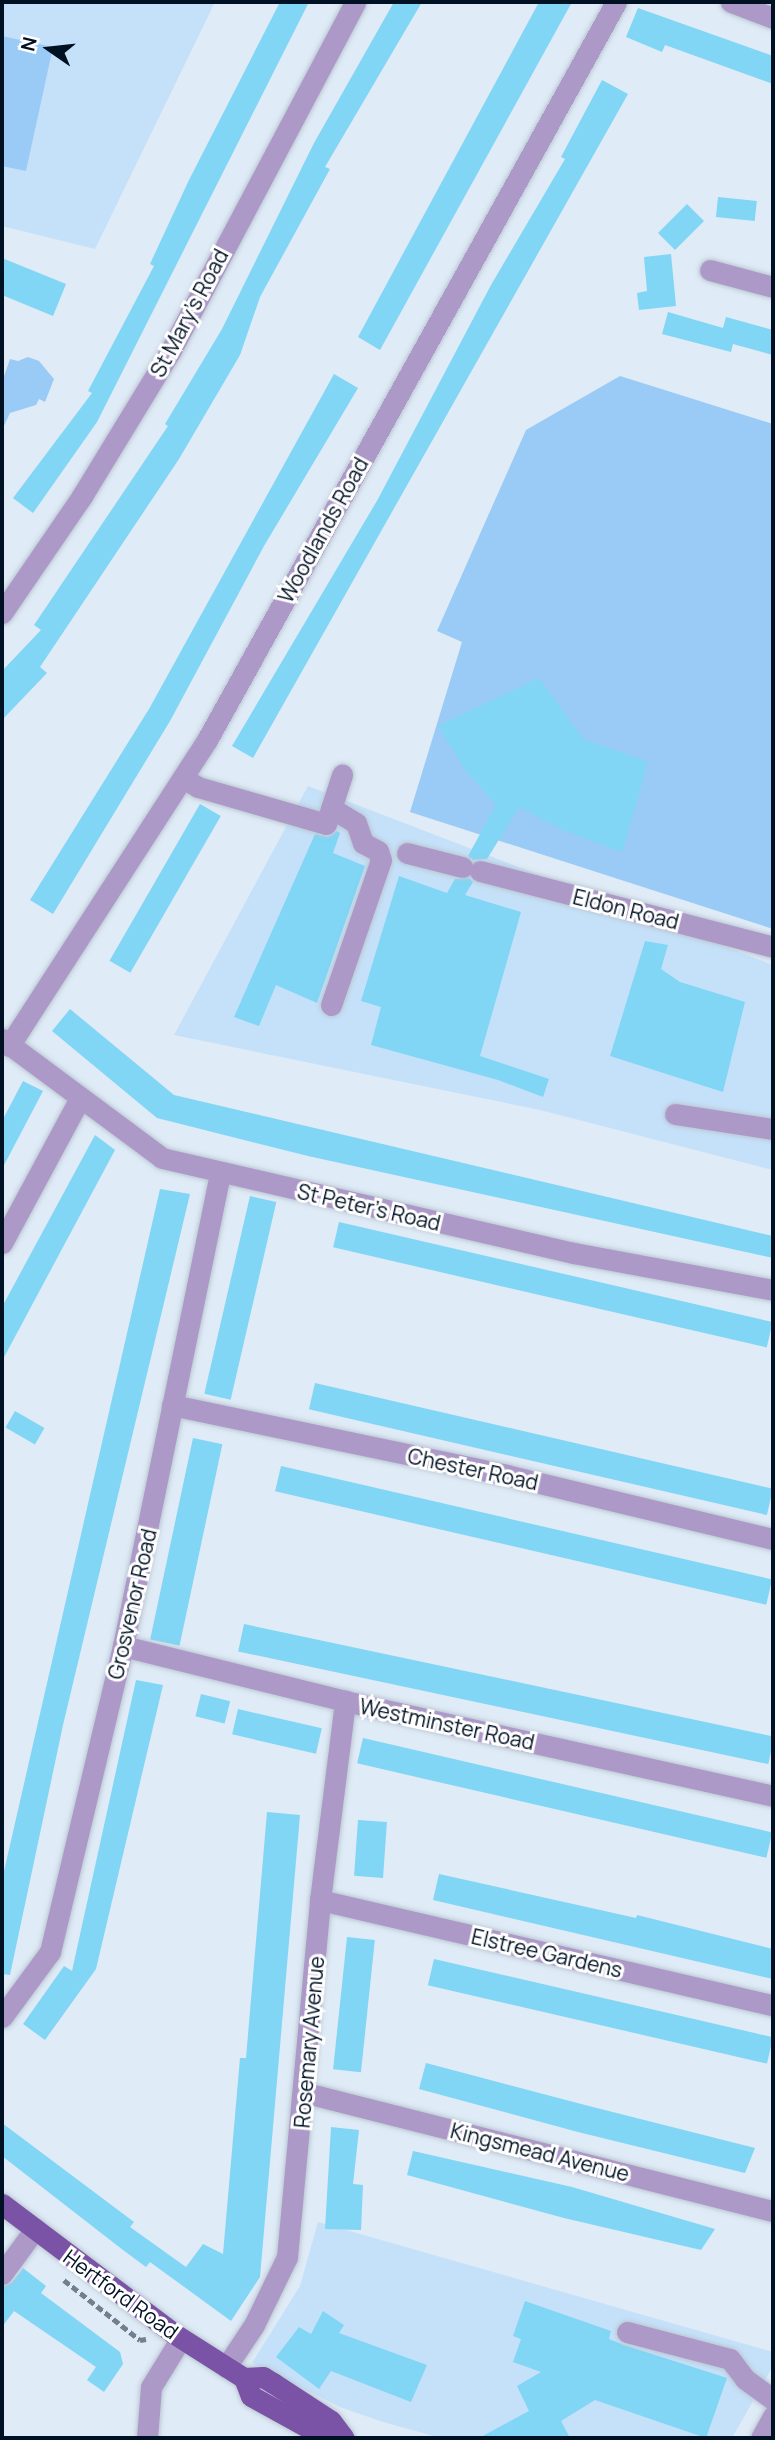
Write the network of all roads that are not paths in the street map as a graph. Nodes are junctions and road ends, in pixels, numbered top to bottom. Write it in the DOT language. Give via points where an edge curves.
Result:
graph roads {
  1 [pos="355,2"];
  2 [pos="616,2"];
  3 [pos="731,2"];
  4 [pos="773,18"];
  5 [pos="710,270"];
  6 [pos="773,288"];
  7 [pos="2,612"];
  8 [pos="342,775"];
  9 [pos="183,778"];
  10 [pos="331,808"];
  11 [pos="407,853"];
  12 [pos="773,947"];
  13 [pos="331,1005"];
  14 [pos="5,1042"];
  15 [pos="80,1097"];
  16 [pos="675,1114"];
  17 [pos="773,1129"];
  18 [pos="220,1175"];
  19 [pos="2,1243"];
  20 [pos="773,1290"];
  21 [pos="172,1405"];
  22 [pos="773,1539"];
  23 [pos="123,1646"];
  24 [pos="345,1701"];
  25 [pos="773,1796"];
  26 [pos="320,1900"];
  27 [pos="773,2005"];
  28 [pos="2,2017"];
  29 [pos="306,2093"];
  30 [pos="2,2204"];
  31 [pos="773,2211"];
  32 [pos="35,2229"];
  33 [pos="2,2274"];
  34 [pos="627,2332"];
  35 [pos="181,2338"];
  36 [pos="235,2373"];
  37 [pos="773,2399"];
  38 [pos="773,2416"];
  39 [pos="147,2438"];
  40 [pos="327,2438"];
  41 [pos="344,2438"];
  42 [pos="761,2438"];
  1 -- 7 [label="street, St Mary's Road" via="170,352 82,496"];
  2 -- 9 [label="street, Woodlands Road"];
  3 -- 4 [label="street"];
  5 -- 6 [label="street"];
  8 -- 10 [label="street"];
  9 -- 10 [label="street" via="309,821 326,824"];
  9 -- 14 [label="street, Woodlands Road"];
  10 -- 13 [label="street" via="356,823 363,843 377,851 380,860"];
  11 -- 12 [label="street, Eldon Road"];
  14 -- 15 [label="street, St Peter's Road"];
  15 -- 18 [label="street, St Peter's Road" via="162,1158"];
  15 -- 19 [label="street"];
  16 -- 17 [label="street"];
  18 -- 20 [label="street, St Peter's Road" via="574,1253"];
  18 -- 21 [label="street, Grosvenor Road"];
  21 -- 22 [label="street, Chester Road" via="506,1475"];
  21 -- 23 [label="street, Grosvenor Road"];
  23 -- 24 [label="street, Westminster Road"];
  23 -- 28 [label="street, Grosvenor Road" via="50,1952"];
  24 -- 25 [label="street, Westminster Road"];
  24 -- 26 [label="street, Rosemary Avenue"];
  26 -- 27 [label="street, Elstree Gardens"];
  26 -- 29 [label="street, Rosemary Avenue"];
  29 -- 31 [label="street, Kingsmead Avenue"];
  29 -- 36 [label="street, Rosemary Avenue" via="287,2257"];
  30 -- 32 [label="main road, Hertford Road"];
  32 -- 33 [label="street"];
  32 -- 35 [label="main road, Hertford Road"];
  34 -- 37 [label="street" via="730,2359 744,2379"];
  35 -- 36 [label="main road, Hertford Road"];
  35 -- 39 [label="street" via="151,2387"];
  36 -- 40 [label="main road, Hertford Road" via="251,2396"];
  36 -- 41 [label="main road, Hertford Road" via="273,2383 331,2421"];
  38 -- 42 [label="street"];
}
